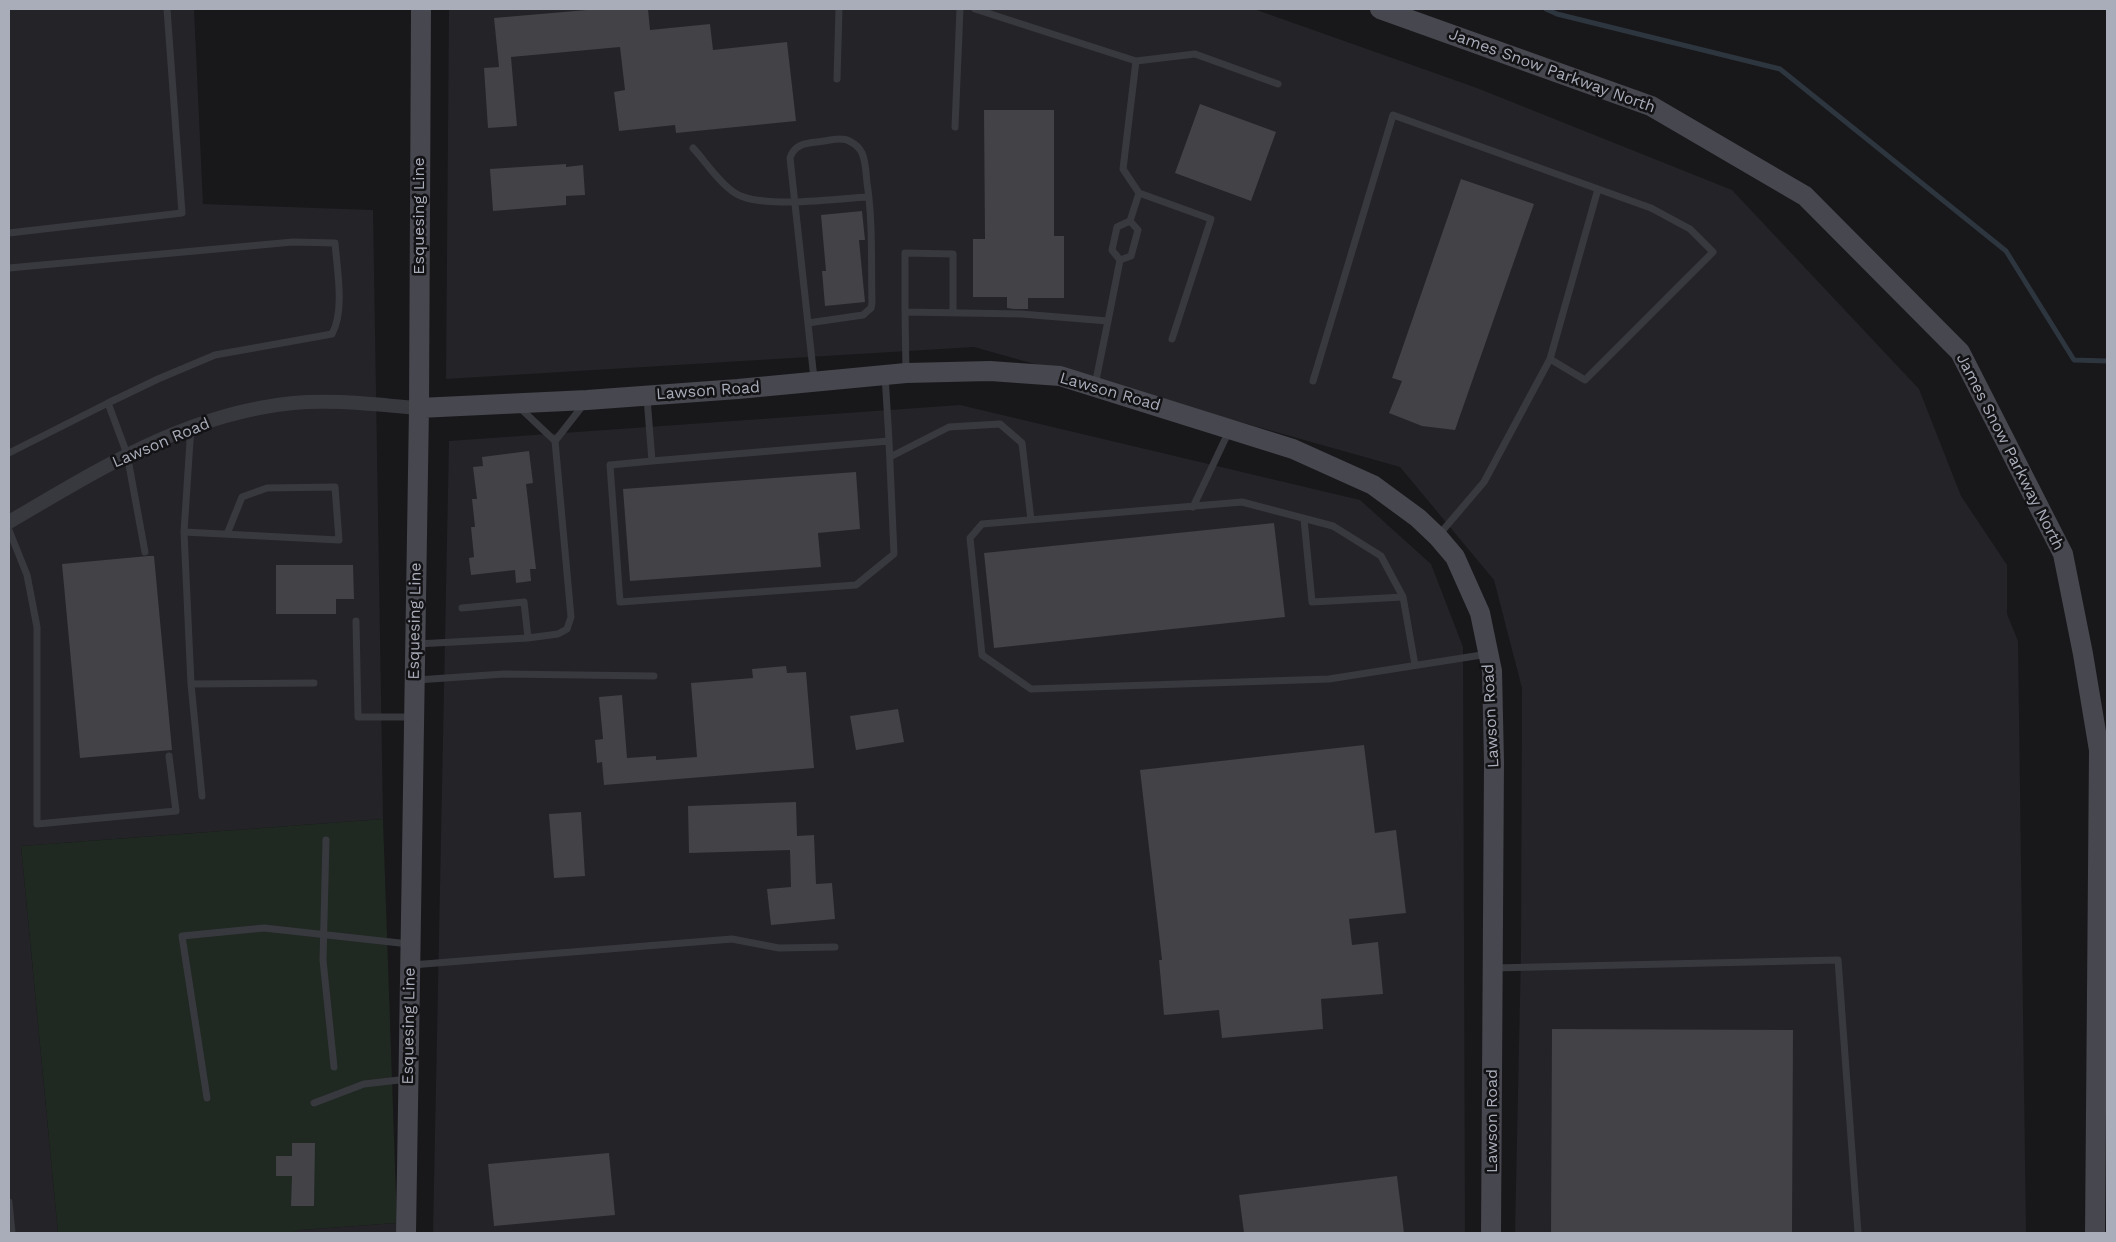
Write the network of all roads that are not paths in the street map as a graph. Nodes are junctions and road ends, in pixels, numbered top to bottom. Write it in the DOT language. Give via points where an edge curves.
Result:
graph roads {
  1 [pos="166,9"];
  2 [pos="421,9"];
  3 [pos="839,9"];
  4 [pos="960,9"];
  5 [pos="975,9"];
  6 [pos="1380,9"];
  7 [pos="1136,62"];
  8 [pos="837,79"];
  9 [pos="1278,84"];
  10 [pos="955,127"];
  11 [pos="693,148"];
  12 [pos="1598,189"];
  13 [pos="1140,193"];
  14 [pos="869,196"];
  15 [pos="795,201"];
  16 [pos="1130,221"];
  17 [pos="9,233"];
  18 [pos="1120,260"];
  19 [pos="9,268"];
  20 [pos="905,312"];
  21 [pos="953,312"];
  22 [pos="1108,321"];
  23 [pos="808,323"];
  24 [pos="1172,339"];
  25 [pos="1550,359"];
  26 [pos="906,373"];
  27 [pos="885,375"];
  28 [pos="1313,381"];
  29 [pos="814,382"];
  30 [pos="1095,386"];
  31 [pos="647,395"];
  32 [pos="587,400"];
  33 [pos="108,403"];
  34 [pos="514,403"];
  35 [pos="419,408"];
  36 [pos="191,426"];
  37 [pos="1230,429"];
  38 [pos="555,441"];
  39 [pos="889,441"];
  40 [pos="9,453"];
  41 [pos="128,454"];
  42 [pos="890,457"];
  43 [pos="652,461"];
  44 [pos="1193,506"];
  45 [pos="1304,518"];
  46 [pos="1031,520"];
  47 [pos="9,522"];
  48 [pos="9,530"];
  49 [pos="184,532"];
  50 [pos="227,534"];
  51 [pos="1438,537"];
  52 [pos="145,552"];
  53 [pos="1402,597"];
  54 [pos="462,608"];
  55 [pos="356,621"];
  56 [pos="528,638"];
  57 [pos="414,644"];
  58 [pos="1488,654"];
  59 [pos="1416,665"];
  60 [pos="654,676"];
  61 [pos="414,680"];
  62 [pos="314,683"];
  63 [pos="191,684"];
  64 [pos="413,717"];
  65 [pos="169,756"];
  66 [pos="202,796"];
  67 [pos="326,840"];
  68 [pos="324,934"];
  69 [pos="410,944"];
  70 [pos="835,947"];
  71 [pos="410,965"];
  72 [pos="1493,968"];
  73 [pos="334,1068"];
  74 [pos="408,1079"];
  75 [pos="207,1098"];
  76 [pos="314,1102"];
  77 [pos="9,1202"];
  78 [pos="12,1233"];
  79 [pos="406,1233"];
  80 [pos="1491,1233"];
  81 [pos="1858,1233"];
  82 [pos="2095,1233"];
  1 -- 17 [label="lane" via="182,214"];
  2 -- 35 [label="street, Esquesing Line"];
  3 -- 8 [label="lane"];
  4 -- 10 [label="lane"];
  5 -- 7 [label="lane"];
  6 -- 82 [label="street, James Snow Parkway North" via="1651,106 1805,196 1960,352 2063,554 2099,750"];
  7 -- 9 [label="lane" via="1196,54"];
  7 -- 13 [label="lane" via="1123,169"];
  11 -- 15 [label="lane" via="734,193 748,200"];
  12 -- 25 [label="lane"];
  12 -- 25 [label="lane" via="1651,208 1690,229 1713,252 1585,380"];
  12 -- 28 [label="lane" via="1392,115"];
  13 -- 16 [label="lane"];
  13 -- 24 [label="lane" via="1211,219"];
  14 -- 15 [label="lane"];
  14 -- 15 [label="lane" via="861,152 843,139 805,143 792,152"];
  14 -- 23 [label="lane" via="871,308 863,315"];
  15 -- 23 [label="lane"];
  16 -- 18 [label="lane" via="1117,227 1112,250"];
  16 -- 18 [label="lane" via="1138,230 1135,243 1131,256"];
  18 -- 22 [label="lane"];
  19 -- 33 [label="lane" via="286,242 335,242 339,308 338,324 332,334 215,355"];
  20 -- 21 [label="lane"];
  20 -- 21 [label="lane" via="905,253 952,254"];
  20 -- 26 [label="lane"];
  21 -- 22 [label="lane"];
  22 -- 30 [label="lane"];
  23 -- 29 [label="lane"];
  25 -- 51 [label="lane" via="1484,482"];
  26 -- 27 [label="street, Lawson Road"];
  26 -- 30 [label="street, Lawson Road" via="990,371 1060,376"];
  27 -- 29 [label="street, Lawson Road"];
  27 -- 39 [label="lane"];
  29 -- 31 [label="street, Lawson Road"];
  30 -- 37 [label="street, Lawson Road"];
  31 -- 32 [label="street, Lawson Road"];
  31 -- 43 [label="lane"];
  32 -- 34 [label="street, Lawson Road"];
  32 -- 38 [label="lane"];
  33 -- 40 [label="lane"];
  33 -- 41 [label="lane"];
  34 -- 35 [label="street, Lawson Road"];
  34 -- 38 [label="lane"];
  35 -- 36 [label="street, Lawson Road" via="294,403 247,410"];
  35 -- 57 [label="street, Esquesing Line"];
  36 -- 41 [label="street, Lawson Road"];
  36 -- 49 [label="lane"];
  37 -- 44 [label="lane"];
  37 -- 51 [label="street, Lawson Road" via="1293,449 1373,485"];
  38 -- 56 [label="lane" via="572,617 567,629 558,634"];
  39 -- 42 [label="lane"];
  39 -- 43 [label="lane"];
  41 -- 47 [label="street, Lawson Road"];
  41 -- 52 [label="lane"];
  42 -- 43 [label="lane" via="894,554 856,584 620,602 610,465"];
  42 -- 46 [label="lane" via="949,428 1000,424 1022,443"];
  44 -- 45 [label="lane" via="1242,502"];
  44 -- 46 [label="lane"];
  45 -- 53 [label="lane" via="1333,526 1381,556"];
  45 -- 53 [label="lane" via="1312,602"];
  46 -- 59 [label="lane" via="982,524 970,538 982,655 1031,689 1329,679"];
  48 -- 65 [label="lane" via="27,575 37,627 36,824 176,811"];
  49 -- 50 [label="lane"];
  49 -- 63 [label="lane"];
  50 -- 50 [label="lane" via="338,540 335,487 267,488 242,497"];
  51 -- 58 [label="street, Lawson Road" via="1455,558 1480,614"];
  53 -- 59 [label="lane"];
  54 -- 56 [label="lane" via="524,602"];
  55 -- 64 [label="lane" via="358,717"];
  56 -- 57 [label="lane"];
  57 -- 61 [label="street, Esquesing Line"];
  58 -- 59 [label="lane"];
  58 -- 72 [label="street, Lawson Road" via="1492,671 1494,762"];
  60 -- 61 [label="lane" via="504,674"];
  61 -- 64 [label="street, Esquesing Line"];
  62 -- 63 [label="lane"];
  63 -- 66 [label="lane"];
  64 -- 69 [label="street, Esquesing Line"];
  67 -- 68 [label="lane"];
  68 -- 69 [label="lane"];
  68 -- 73 [label="lane" via="322,960"];
  68 -- 75 [label="lane" via="264,928 182,936"];
  69 -- 71 [label="street, Esquesing Line"];
  70 -- 71 [label="lane" via="779,948 732,939"];
  71 -- 74 [label="street, Esquesing Line"];
  72 -- 80 [label="street, Lawson Road"];
  72 -- 81 [label="lane" via="1838,960"];
  74 -- 76 [label="lane" via="364,1084"];
  74 -- 79 [label="street, Esquesing Line"];
  77 -- 78 [label="lane"];
}
